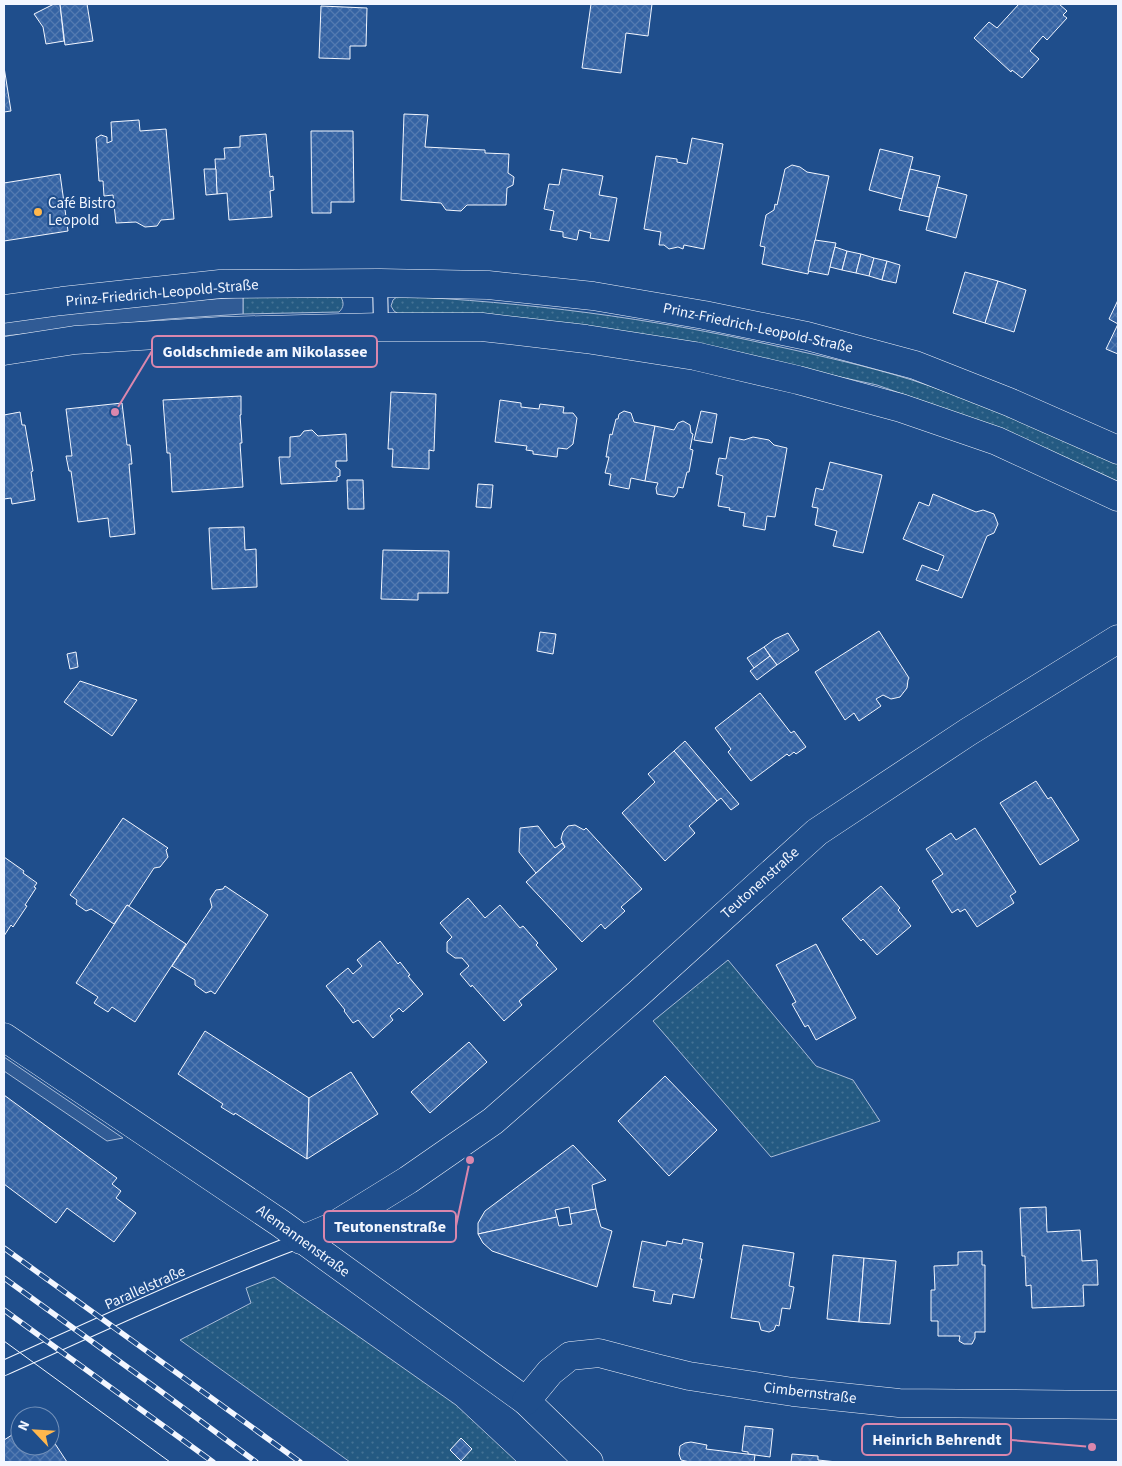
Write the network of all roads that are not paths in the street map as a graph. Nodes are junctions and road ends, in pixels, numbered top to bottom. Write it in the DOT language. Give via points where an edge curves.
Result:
graph roads {
  1 [pos="380,282"];
  2 [pos="4,310"];
  3 [pos="381,328"];
  4 [pos="4,351"];
  5 [pos="1118,450"];
  6 [pos="1118,497"];
  7 [pos="1118,639"];
  8 [pos="4,1037"];
  9 [pos="301,1240"];
  10 [pos="4,1368"];
  11 [pos="526,1401"];
  12 [pos="1118,1405"];
  13 [pos="589,1462"];
  1 -- 2 [label="street, Prinz-Friedrich-Leopold-Straße" via="220,284"];
  1 -- 3 [label="lane"];
  1 -- 5 [label="street, Prinz-Friedrich-Leopold-Straße" via="488,285 593,296 704,314 806,336 915,365 1010,402"];
  3 -- 4 [label="street" via="221,331 104,338"];
  3 -- 6 [label="street" via="482,327 695,356 901,408 997,441"];
  7 -- 9 [label="street, Teutonenstraße" via="968,732 817,832 493,1121 332,1227"];
  8 -- 9 [label="street, Alemannenstraße"];
  9 -- 10 [label="lane, Parallelstraße"];
  9 -- 11 [label="street, Alemannenstraße"];
  11 -- 12 [label="street, Cimbernstraße" via="550,1372 570,1356 599,1353 689,1376 793,1392 899,1403"];
  11 -- 13 [label="street, Alemannenstraße"];
}
